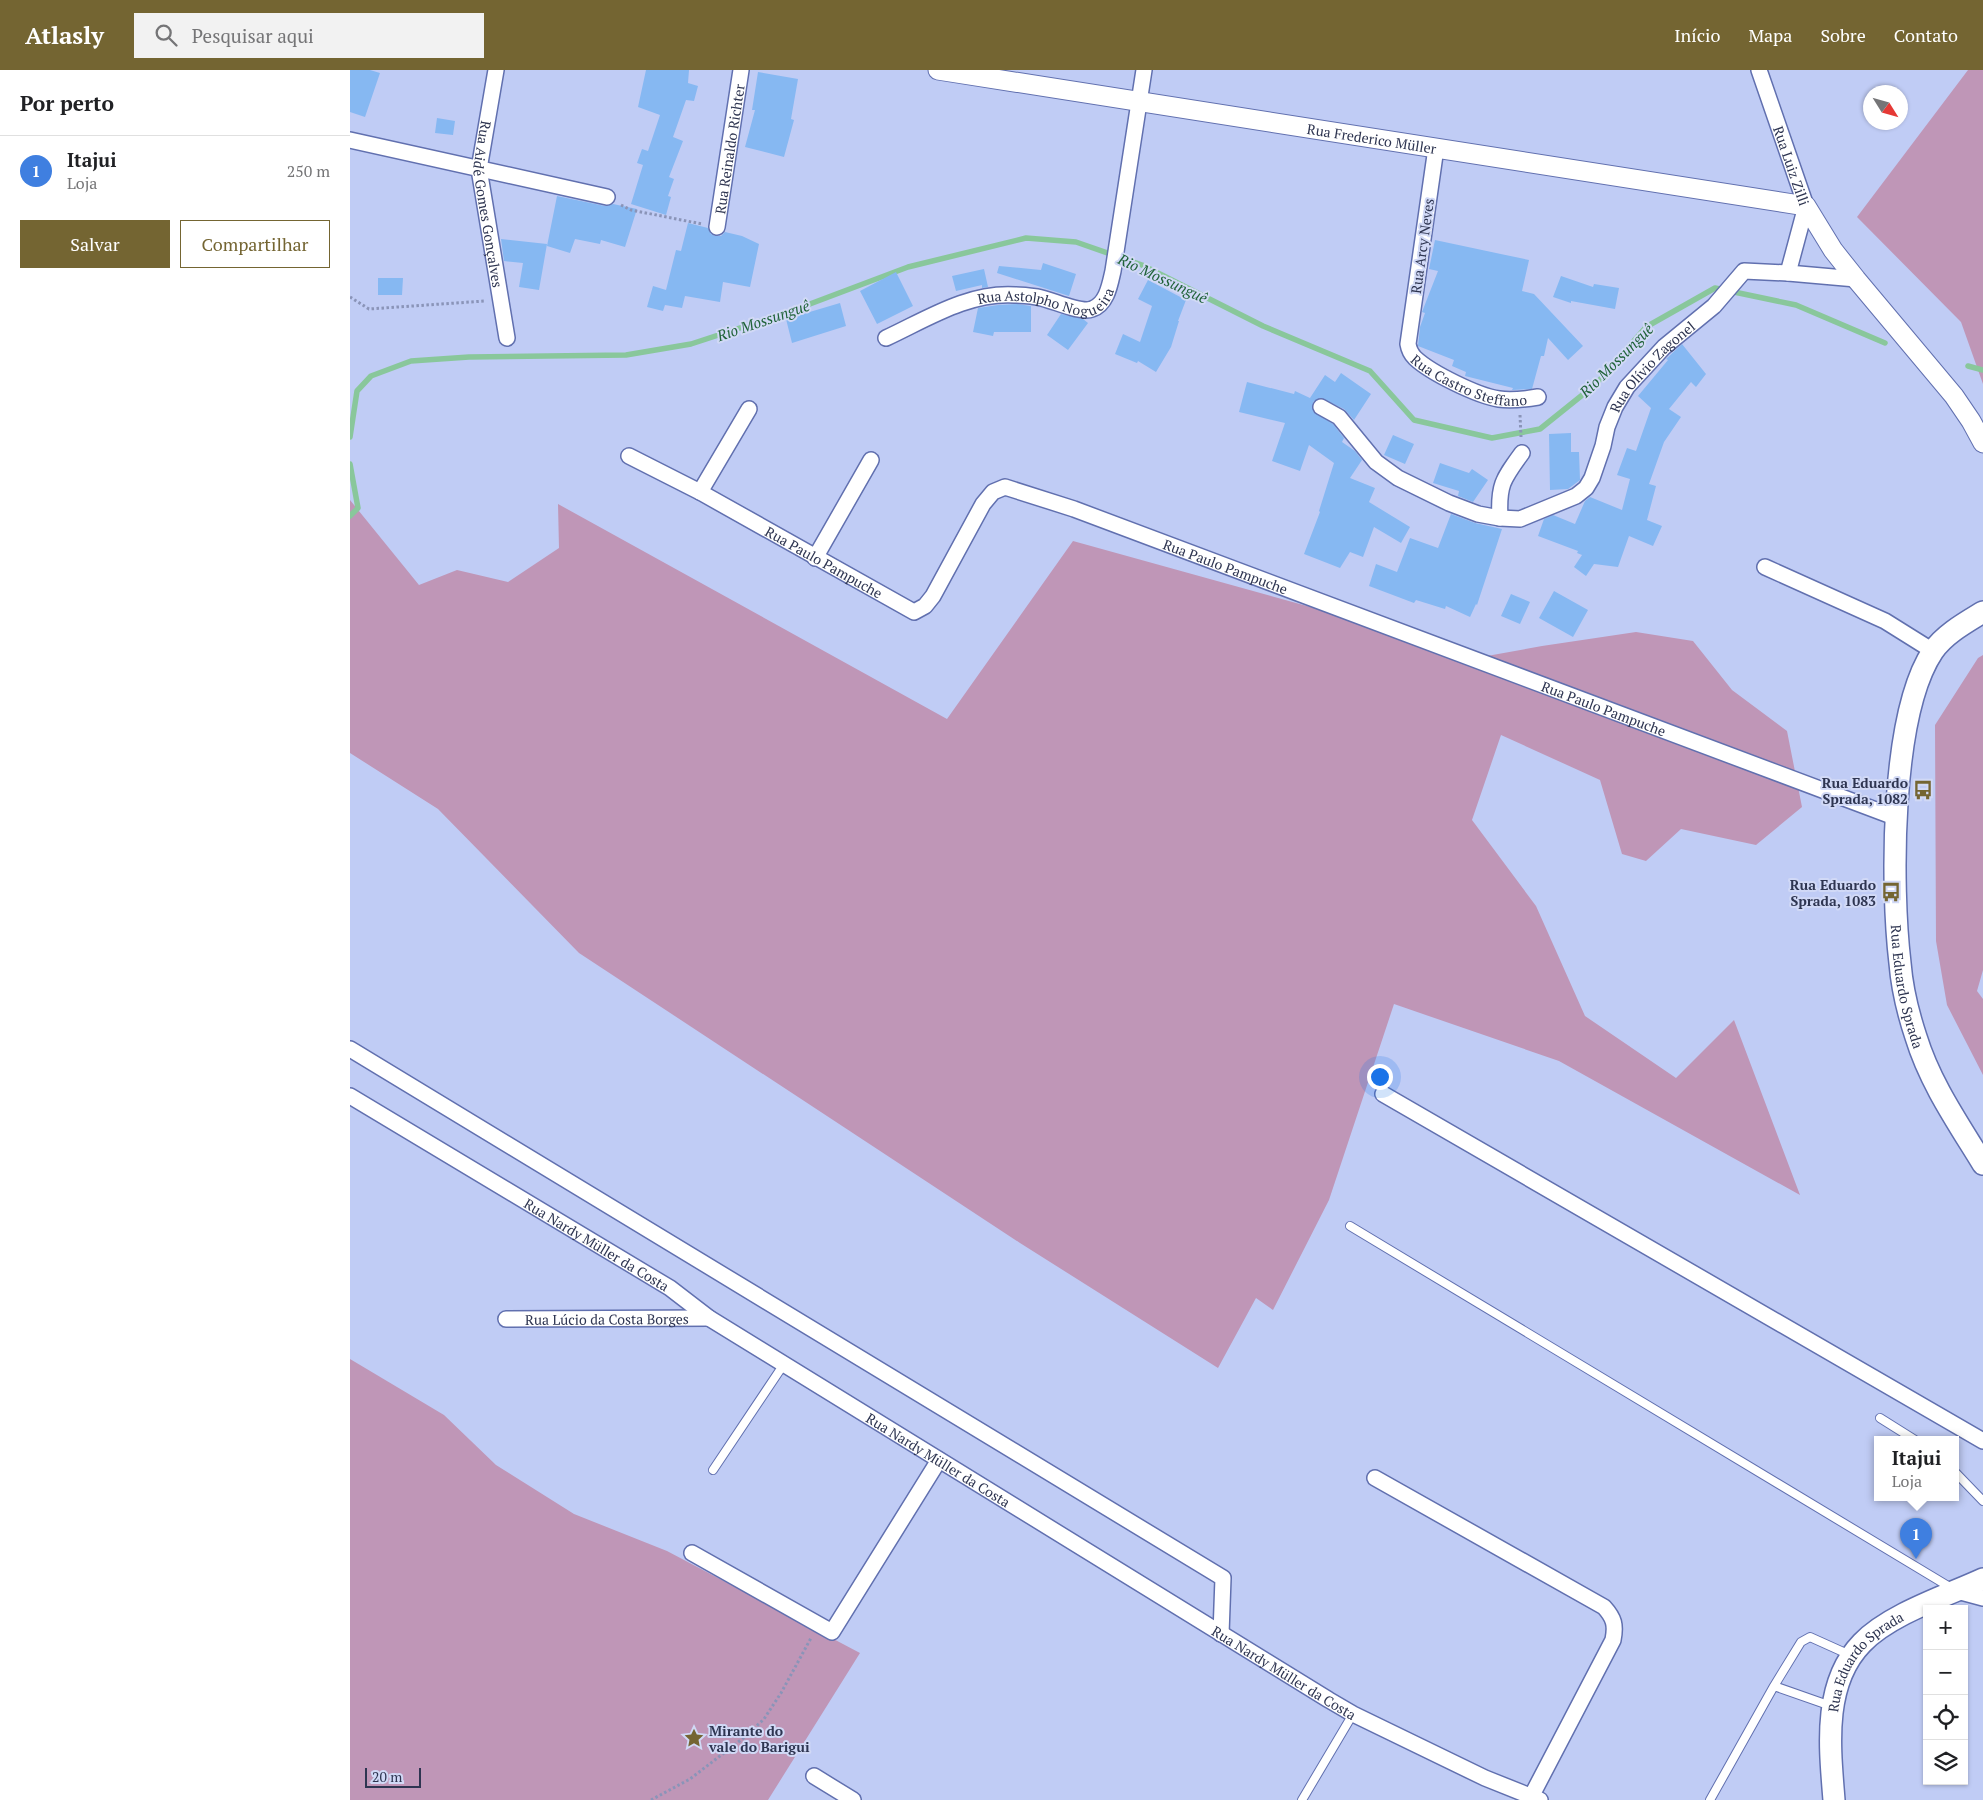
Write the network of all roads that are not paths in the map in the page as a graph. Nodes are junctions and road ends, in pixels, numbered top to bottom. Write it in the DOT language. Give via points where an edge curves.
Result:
graph roads {
  1 [pos="496,70"];
  2 [pos="741,70"];
  3 [pos="938,70"];
  4 [pos="1144,70"];
  5 [pos="1759,70"];
  6 [pos="1139,102"];
  7 [pos="350,140"];
  8 [pos="1436,148"];
  9 [pos="478,169"];
  10 [pos="607,197"];
  11 [pos="1806,206"];
  12 [pos="717,227"];
  13 [pos="1788,273"];
  14 [pos="1856,280"];
  15 [pos="507,338"];
  16 [pos="886,338"];
  17 [pos="1408,344"];
  18 [pos="1538,397"];
  19 [pos="1321,407"];
  20 [pos="749,409"];
  21 [pos="1983,443"];
  22 [pos="1522,453"];
  23 [pos="629,456"];
  24 [pos="871,460"];
  25 [pos="700,492"];
  26 [pos="1500,518"];
  27 [pos="815,558"];
  28 [pos="1765,567"];
  29 [pos="1983,612"];
  30 [pos="1933,651"];
  31 [pos="1897,818"];
  32 [pos="350,1049"];
  33 [pos="1383,1094"];
  34 [pos="350,1096"];
  35 [pos="1983,1164"];
  36 [pos="1350,1226"];
  37 [pos="709,1318"];
  38 [pos="506,1319"];
  39 [pos="784,1364"];
  40 [pos="1880,1418"];
  41 [pos="1909,1436"];
  42 [pos="1983,1441"];
  43 [pos="939,1460"];
  44 [pos="713,1470"];
  45 [pos="1959,1476"];
  46 [pos="1375,1478"];
  47 [pos="1983,1501"];
  48 [pos="692,1553"];
  49 [pos="1983,1579"];
  50 [pos="1957,1591"];
  51 [pos="1983,1598"];
  52 [pos="1221,1634"];
  53 [pos="1852,1656"];
  54 [pos="1774,1686"];
  55 [pos="1833,1706"];
  56 [pos="1354,1714"];
  57 [pos="814,1776"];
  58 [pos="1535,1798"];
  59 [pos="853,1800"];
  60 [pos="1302,1800"];
  61 [pos="1710,1800"];
  62 [pos="1834,1800"];
  1 -- 9 [label="street, Rua Aidé Gomes Gonçalves"];
  2 -- 12 [label="street, Rua Reinaldo Richter"];
  3 -- 6 [label="street, Rua Frederico Müller"];
  4 -- 6 [label="street, Rua Astolpho Nogueira"];
  5 -- 11 [label="street, Rua Luiz Zilli"];
  6 -- 8 [label="street, Rua Frederico Müller"];
  6 -- 16 [label="street, Rua Astolpho Nogueira" via="1113,271 1110,286 1099,306 1082,310 1037,297 993,295 955,305"];
  7 -- 9 [label="street"];
  8 -- 11 [label="street, Rua Frederico Müller"];
  8 -- 17 [label="street, Rua Arcy Neves"];
  9 -- 10 [label="street"];
  9 -- 15 [label="street, Rua Aidé Gomes Gonçalves"];
  11 -- 13 [label="street"];
  11 -- 14 [label="street, Rua Luiz Zilli"];
  13 -- 14 [label="street, Rua Olívio Zagonel"];
  13 -- 26 [label="street, Rua Olívio Zagonel" via="1744,271 1721,299 1664,347 1628,387 1615,407 1586,488 1576,496 1520,519"];
  14 -- 21 [label="street" via="1954,396"];
  17 -- 18 [label="street, Rua Castro Steffano" via="1415,358 1478,393 1500,399"];
  19 -- 26 [label="street, Rua Olívio Zagonel" via="1339,418 1376,462 1398,478 1449,504"];
  20 -- 25 [label="street"];
  22 -- 26 [label="street" via="1502,482"];
  23 -- 25 [label="street, Rua Paulo Pampuche"];
  24 -- 27 [label="street"];
  25 -- 27 [label="street, Rua Paulo Pampuche"];
  27 -- 31 [label="street, Rua Paulo Pampuche" via="914,612 933,596 983,504 993,492 1005,487 1074,509"];
  28 -- 30 [label="street" via="1905,632"];
  29 -- 30 [label="main road, Rua Eduardo Sprada" via="1945,638"];
  30 -- 31 [label="main road, Rua Eduardo Sprada" via="1924,668 1908,719"];
  31 -- 35 [label="main road, Rua Eduardo Sprada" via="1896,919 1905,998 1929,1072"];
  32 -- 52 [label="street" via="1224,1578"];
  33 -- 42 [label="street"];
  34 -- 37 [label="street, Rua Nardy Müller da Costa" via="670,1288"];
  36 -- 50 [label="lane"];
  37 -- 38 [label="street, Rua Lúcio da Costa Borges"];
  37 -- 39 [label="street, Rua Nardy Müller da Costa"];
  39 -- 43 [label="street, Rua Nardy Müller da Costa"];
  39 -- 44 [label="lane"];
  40 -- 41 [label="lane"];
  43 -- 48 [label="street" via="832,1632"];
  43 -- 52 [label="street, Rua Nardy Müller da Costa"];
  45 -- 47 [label="lane"];
  46 -- 58 [label="street" via="1604,1607 1613,1616 1616,1627 1613,1640"];
  49 -- 50 [label="main road, Rua Eduardo Sprada"];
  50 -- 51 [label="street"];
  50 -- 53 [label="main road, Rua Eduardo Sprada" via="1879,1629"];
  52 -- 56 [label="street, Rua Nardy Müller da Costa"];
  53 -- 54 [label="lane" via="1810,1637 1801,1642"];
  53 -- 55 [label="main road, Rua Eduardo Sprada" via="1837,1688"];
  54 -- 55 [label="lane"];
  54 -- 61 [label="lane"];
  55 -- 62 [label="main road, Rua Eduardo Sprada" via="1830,1749"];
  56 -- 58 [label="street, Rua Nardy Müller da Costa" via="1485,1778"];
  56 -- 60 [label="lane"];
  57 -- 59 [label="street"];
}
